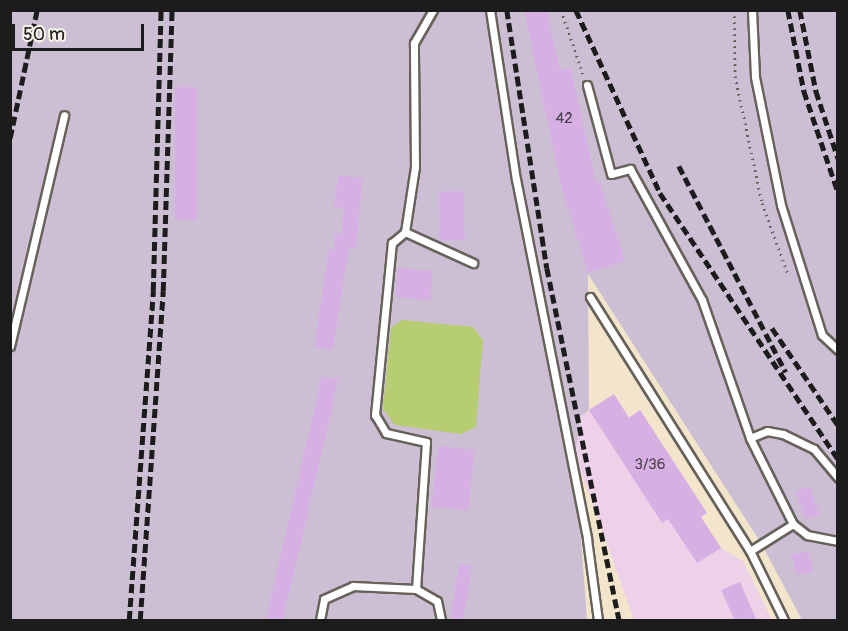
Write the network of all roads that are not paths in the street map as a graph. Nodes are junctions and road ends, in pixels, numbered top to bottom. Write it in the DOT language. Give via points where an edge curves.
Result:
graph roads {
  1 [pos="434,10"];
  2 [pos="490,10"];
  3 [pos="752,10"];
  4 [pos="587,85"];
  5 [pos="64,115"];
  6 [pos="405,232"];
  7 [pos="473,263"];
  8 [pos="590,297"];
  9 [pos="10,346"];
  10 [pos="837,350"];
  11 [pos="750,438"];
  12 [pos="837,478"];
  13 [pos="793,524"];
  14 [pos="837,541"];
  15 [pos="750,551"];
  16 [pos="416,589"];
  17 [pos="320,621"];
  18 [pos="441,621"];
  19 [pos="598,621"];
  20 [pos="784,621"];
  1 -- 6 [label="lane" via="414,43 415,167"];
  2 -- 19 [label="lane" via="516,179 587,539"];
  3 -- 10 [label="lane" via="755,77 781,205 822,335"];
  4 -- 11 [label="lane" via="611,174 630,169 702,300"];
  5 -- 9 [label="lane"];
  6 -- 7 [label="lane"];
  6 -- 16 [label="lane" via="392,243 375,415 386,433 426,442"];
  8 -- 15 [label="lane"];
  11 -- 12 [label="lane" via="767,431 814,448"];
  11 -- 13 [label="lane"];
  13 -- 14 [label="lane" via="807,535"];
  13 -- 15 [label="lane"];
  15 -- 20 [label="lane"];
  16 -- 17 [label="lane" via="353,586 324,599"];
  16 -- 18 [label="lane" via="437,601"];
}
